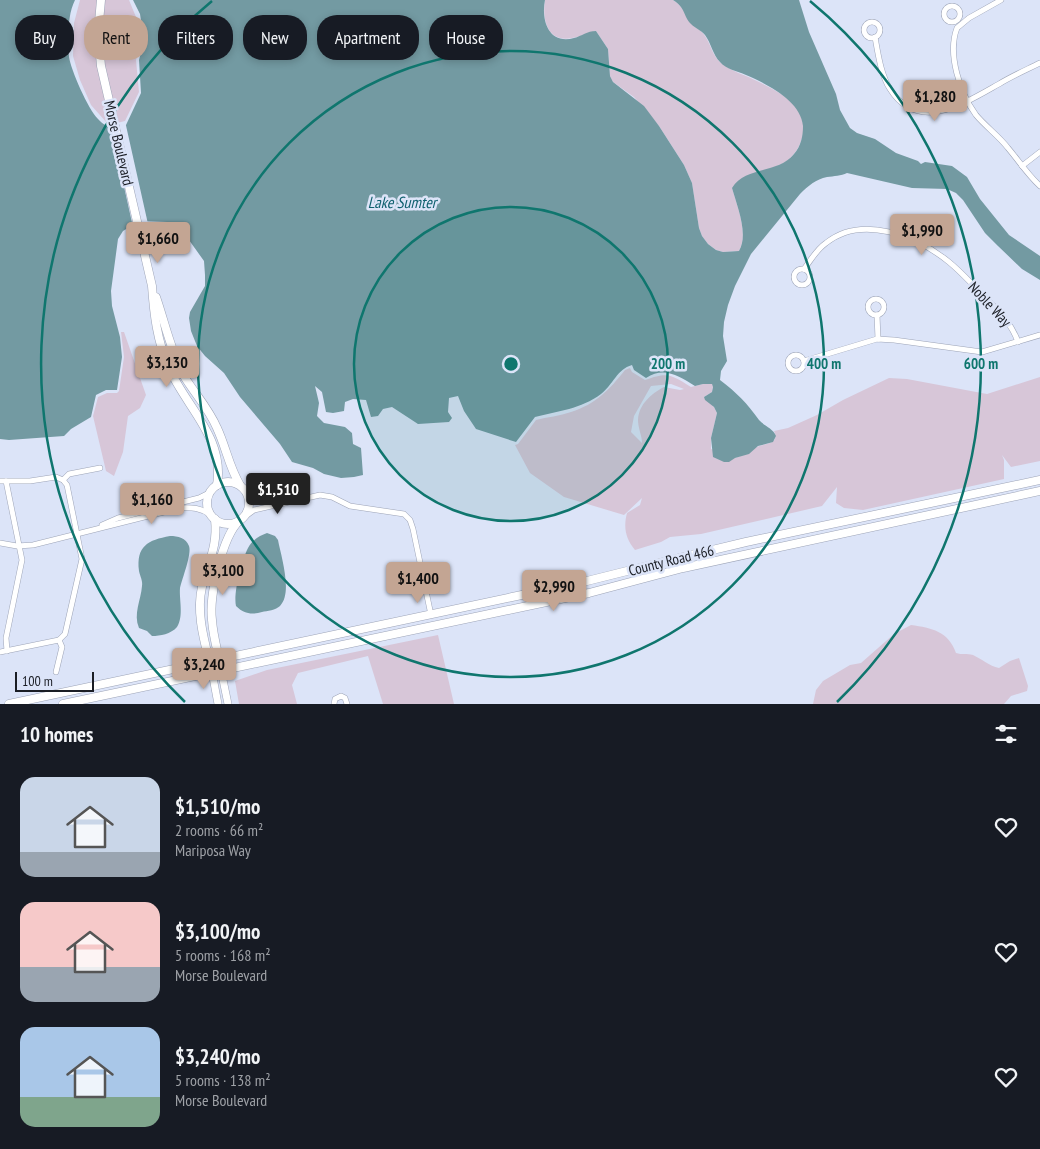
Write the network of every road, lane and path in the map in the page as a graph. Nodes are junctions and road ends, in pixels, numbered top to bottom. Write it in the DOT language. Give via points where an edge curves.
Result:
graph roads {
  1 [pos="101,0"];
  2 [pos="1001,0"];
  3 [pos="874,38"];
  4 [pos="1040,63"];
  5 [pos="968,100"];
  6 [pos="1040,152"];
  7 [pos="1022,166"];
  8 [pos="1040,186"];
  9 [pos="804,269"];
  10 [pos="152,286"];
  11 [pos="877,315"];
  12 [pos="1040,335"];
  13 [pos="878,339"];
  14 [pos="1018,342"];
  15 [pos="804,361"];
  16 [pos="100,468"];
  17 [pos="63,480"];
  18 [pos="1040,480"];
  19 [pos="3,481"];
  20 [pos="217,485"];
  21 [pos="240,485"];
  22 [pos="1040,491"];
  23 [pos="209,493"];
  24 [pos="247,493"];
  25 [pos="306,498"];
  26 [pos="213,517"];
  27 [pos="242,519"];
  28 [pos="92,529"];
  29 [pos="77,533"];
  30 [pos="0,543"];
  31 [pos="19,546"];
  32 [pos="431,615"];
  33 [pos="434,626"];
  34 [pos="60,640"];
  35 [pos="7,651"];
  36 [pos="0,652"];
  37 [pos="220,660"];
  38 [pos="209,661"];
  39 [pos="221,670"];
  40 [pos="56,672"];
  41 [pos="212,672"];
  42 [pos="9,704"];
  43 [pos="63,704"];
  44 [pos="218,704"];
  45 [pos="228,704"];
  46 [pos="334,704"];
  47 [pos="347,704"];
  1 -- 10 [label="main road, Morse Boulevard" via="100,58"];
  2 -- 5 [label="street" via="959,22 957,28 955,57"];
  3 -- 5 [label="street" via="886,82 902,102 916,110 931,113 954,108"];
  4 -- 5 [label="street"];
  5 -- 7 [label="street" via="976,114"];
  6 -- 7 [label="street"];
  7 -- 8 [label="street"];
  9 -- 14 [label="street, Noble Way" via="819,249 843,232 867,229 901,236 925,246 950,263 1011,325"];
  10 -- 20 [label="main road, Morse Boulevard" via="160,345 181,391 210,436 218,464"];
  10 -- 21 [label="main road, Morse Boulevard" via="175,356 216,426 232,472"];
  11 -- 13 [label="street"];
  12 -- 14 [label="street"];
  13 -- 14 [label="street" via="975,352"];
  13 -- 15 [label="street"];
  16 -- 17 [label="street" via="69,474"];
  17 -- 19 [label="street" via="56,477"];
  17 -- 29 [label="street"];
  18 -- 32 [label="main road, County Road 466" via="728,546"];
  19 -- 31 [label="street"];
  20 -- 21 [label="main road" via="228,482"];
  20 -- 23 [label="main road"];
  21 -- 24 [label="main road"];
  22 -- 33 [label="main road, County Road 466"];
  23 -- 26 [label="main road" via="207,502"];
  23 -- 28 [label="street" via="118,518"];
  24 -- 25 [label="street" via="267,500"];
  24 -- 27 [label="main road" via="249,506"];
  25 -- 27 [label="street" via="254,510"];
  25 -- 32 [label="street" via="326,495 350,506 407,517 414,529"];
  26 -- 27 [label="main road" via="228,524"];
  26 -- 28 [label="street" via="194,507 180,508"];
  26 -- 38 [label="main road" via="216,538 202,589 201,613"];
  27 -- 37 [label="main road" via="231,531 212,594 212,620"];
  28 -- 29 [label="street"];
  29 -- 31 [label="street" via="35,545"];
  29 -- 34 [label="street" via="82,562 65,634"];
  30 -- 31 [label="street"];
  31 -- 35 [label="street" via="22,562 6,638"];
  32 -- 33 [label="street"];
  32 -- 37 [label="main road, County Road 466"];
  33 -- 39 [label="main road, County Road 466"];
  34 -- 35 [label="street"];
  34 -- 40 [label="street" via="62,647"];
  35 -- 36 [label="street"];
  37 -- 38 [label="main road, County Road 466"];
  37 -- 39 [label="main road"];
  38 -- 41 [label="main road"];
  38 -- 42 [label="main road, County Road 466"];
  39 -- 41 [label="main road, County Road 466"];
  39 -- 45 [label="street"];
  41 -- 43 [label="main road, County Road 466"];
  41 -- 44 [label="street"];
  46 -- 47 [label="street" via="335,698 340,696 346,699"];
}
